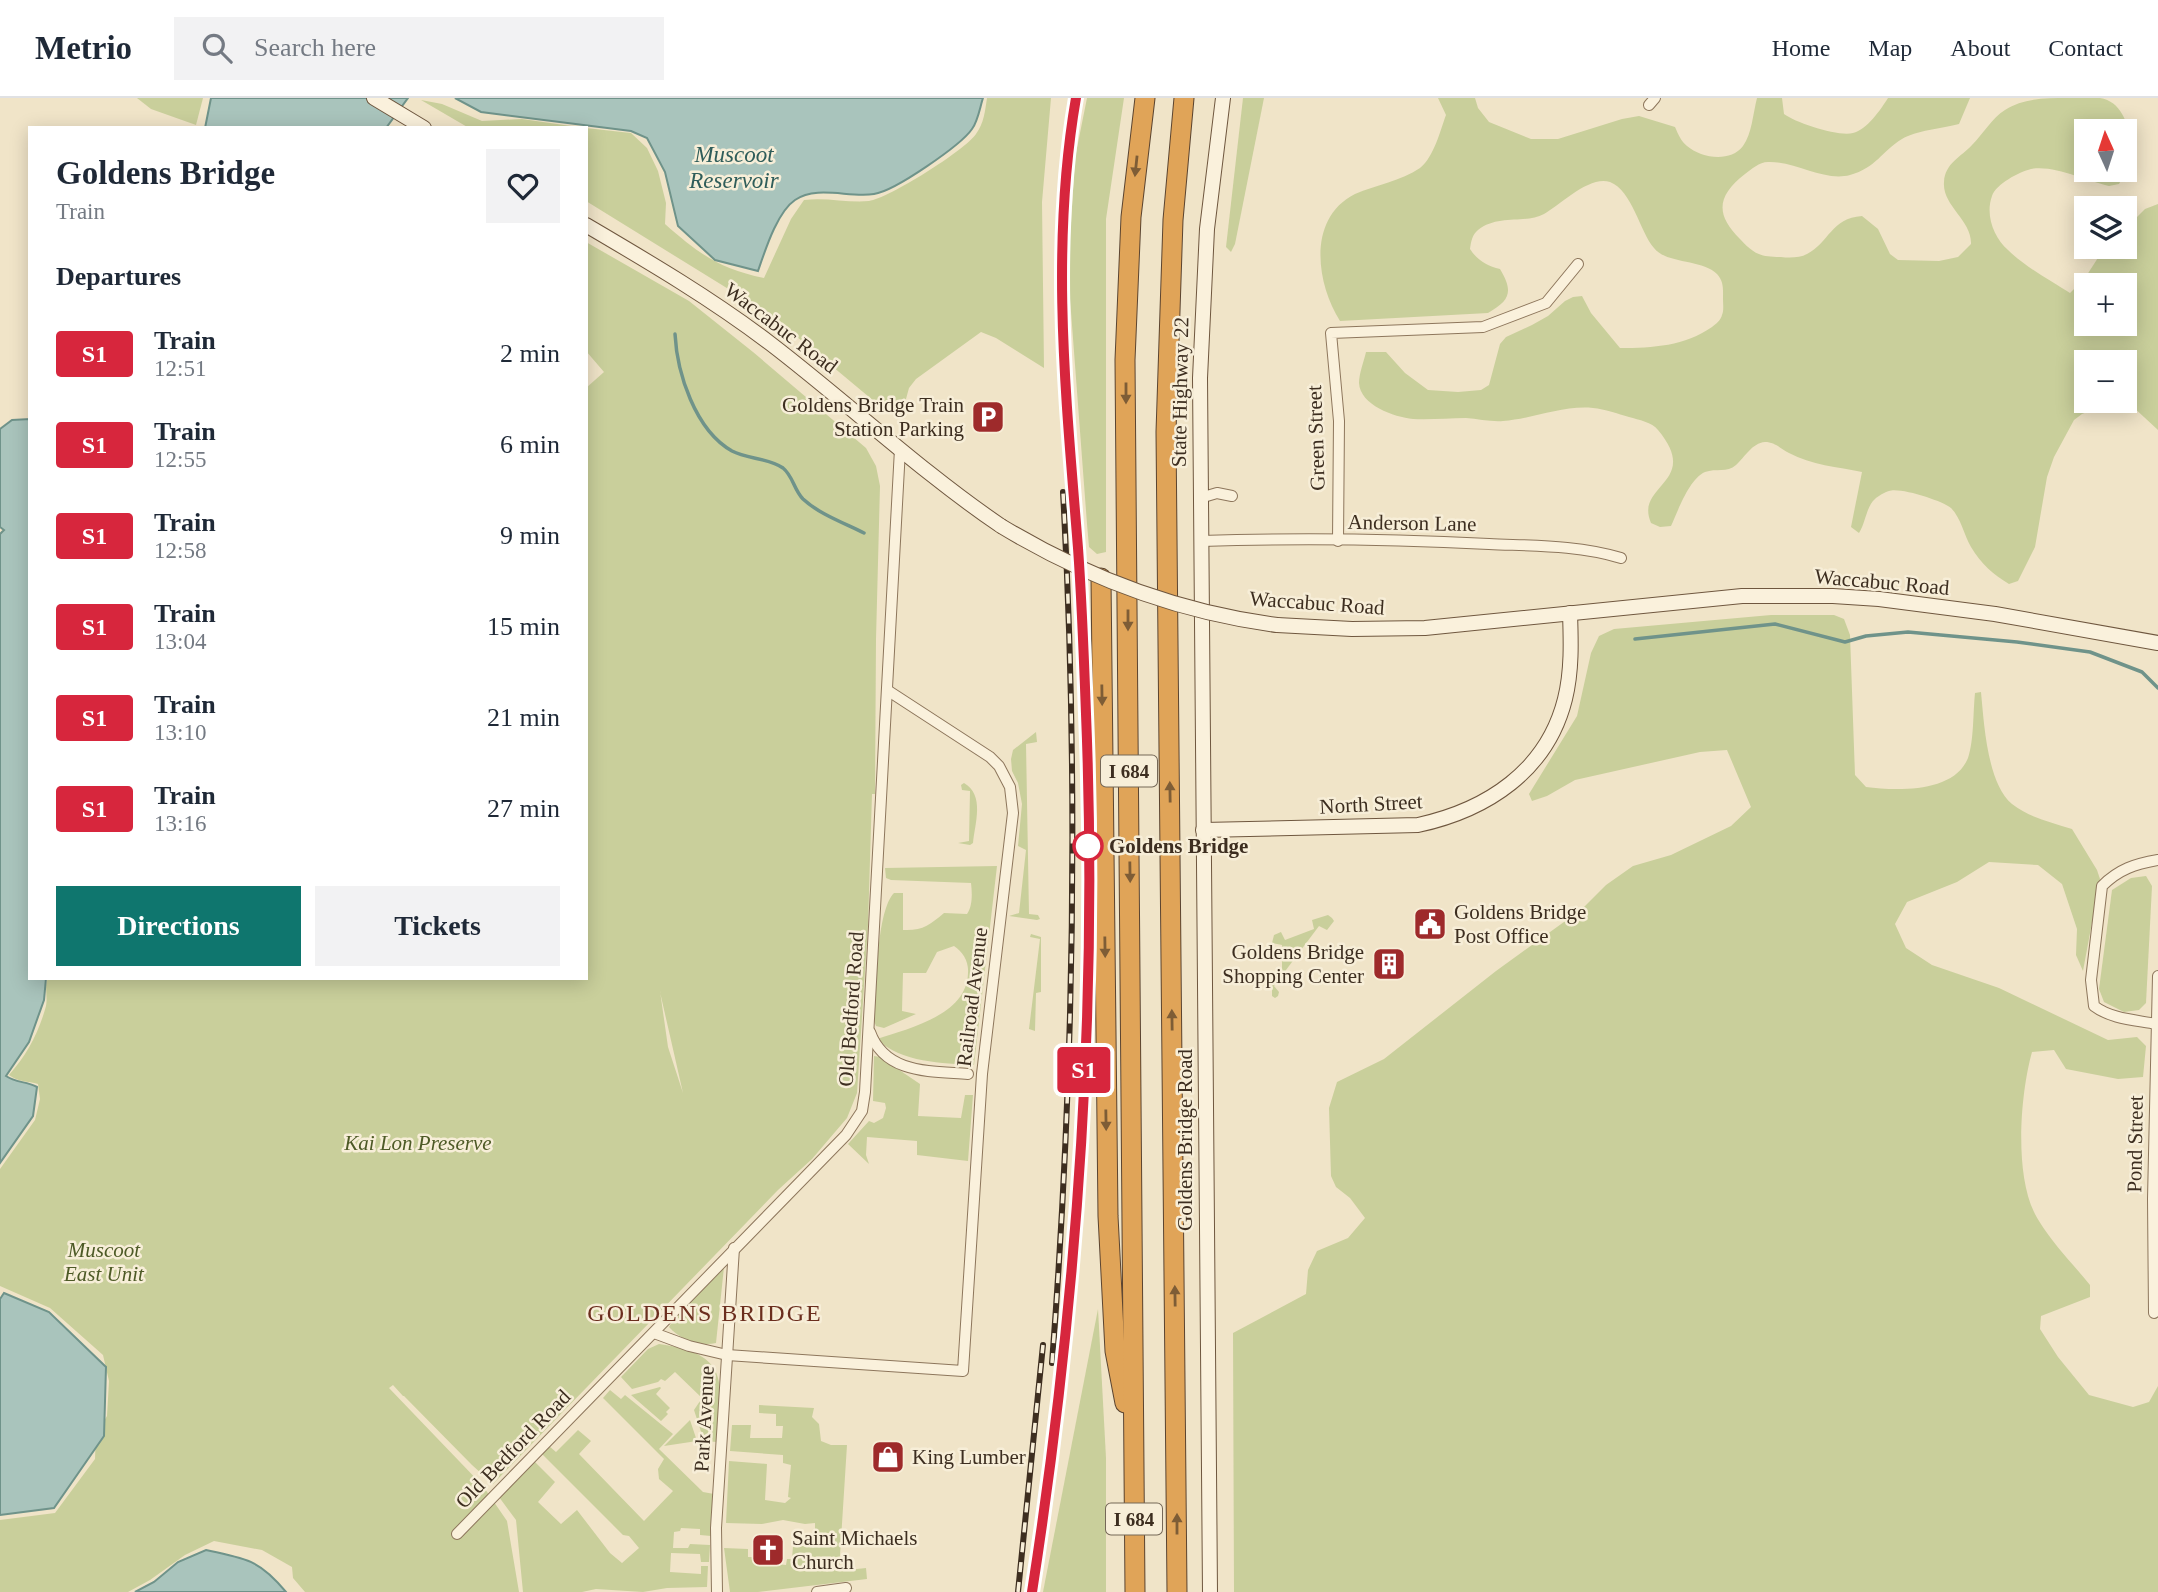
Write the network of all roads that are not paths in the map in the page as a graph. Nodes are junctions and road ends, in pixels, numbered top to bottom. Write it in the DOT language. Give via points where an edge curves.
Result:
graph roads {
  1 [pos="374,98"];
  2 [pos="1144,98"];
  3 [pos="1184,98"];
  4 [pos="1223,98"];
  5 [pos="421,126"];
  6 [pos="588,226"];
  7 [pos="1578,264"];
  8 [pos="900,449"];
  9 [pos="1232,496"];
  10 [pos="1200,498"];
  11 [pos="1200,541"];
  12 [pos="1338,541"];
  13 [pos="1621,558"];
  14 [pos="1101,578"];
  15 [pos="1570,613"];
  16 [pos="2158,643"];
  17 [pos="1202,688"];
  18 [pos="887,690"];
  19 [pos="1203,830"];
  20 [pos="2158,860"];
  21 [pos="2158,976"];
  22 [pos="2156,1024"];
  23 [pos="867,1026"];
  24 [pos="968,1074"];
  25 [pos="2155,1199"];
  26 [pos="734,1248"];
  27 [pos="2154,1313"];
  28 [pos="654,1333"];
  29 [pos="727,1355"];
  30 [pos="1133,1446"];
  31 [pos="457,1534"];
  32 [pos="846,1588"];
  33 [pos="717,1592"];
  34 [pos="817,1592"];
  35 [pos="1135,1592"];
  36 [pos="1177,1592"];
  37 [pos="1210,1592"];
  1 -- 5 [label="main road"];
  2 -- 30 [label="highway, I 684, one-way" via="1131,217 1125,360"];
  36 -- 3 [label="highway, I 684, one-way" via="1166,432 1173,220"];
  4 -- 10 [label="main road, State Highway 22" via="1204,276"];
  6 -- 8 [label="main road, Waccabuc Road" via="741,321"];
  7 -- 12 [label="street, Green Street" via="1546,303 1483,327 1331,333 1339,421"];
  8 -- 14 [label="main road, Waccabuc Road, bridge" via="1001,526"];
  8 -- 18 [label="street, Old Bedford Road"];
  9 -- 10 [label="street" via="1217,493"];
  10 -- 11 [label="main road, State Highway 22"];
  11 -- 12 [label="street, Anderson Lane"];
  11 -- 17 [label="main road, State Highway 22"];
  12 -- 13 [label="street, Anderson Lane" via="1570,548"];
  14 -- 15 [label="main road, Waccabuc Road, bridge" via="1173,604 1277,625 1387,629"];
  14 -- 30 [label="highway, one-way" via="1108,1192 1115,1351"];
  15 -- 16 [label="main road, Waccabuc Road" via="1742,596 1833,596 1995,614"];
  15 -- 19 [label="main road, North Street" via="1569,673 1558,721 1531,762 1490,800 1418,825"];
  17 -- 19 [label="main road, Goldens Bridge Road"];
  18 -- 23 [label="street, Old Bedford Road"];
  18 -- 29 [label="street, Railroad Avenue" via="990,757 1005,775 1013,800 982,1074 963,1371"];
  19 -- 37 [label="main road, Goldens Bridge Road"];
  20 -- 22 [label="street" via="2132,865 2102,886 2091,980 2094,1006 2100,1011"];
  21 -- 22 [label="street, Pond Street"];
  22 -- 25 [label="street, Pond Street"];
  23 -- 24 [label="street" via="875,1046 887,1059 903,1066"];
  23 -- 26 [label="street, Old Bedford Road" via="862,1111 846,1135"];
  25 -- 27 [label="street, Pond Street"];
  26 -- 28 [label="street, Old Bedford Road"];
  26 -- 29 [label="street, Park Avenue"];
  28 -- 29 [label="street"];
  28 -- 31 [label="street, Old Bedford Road"];
  29 -- 33 [label="street, Park Avenue"];
  30 -- 35 [label="highway, I 684"];
  32 -- 34 [label="street"];
}
